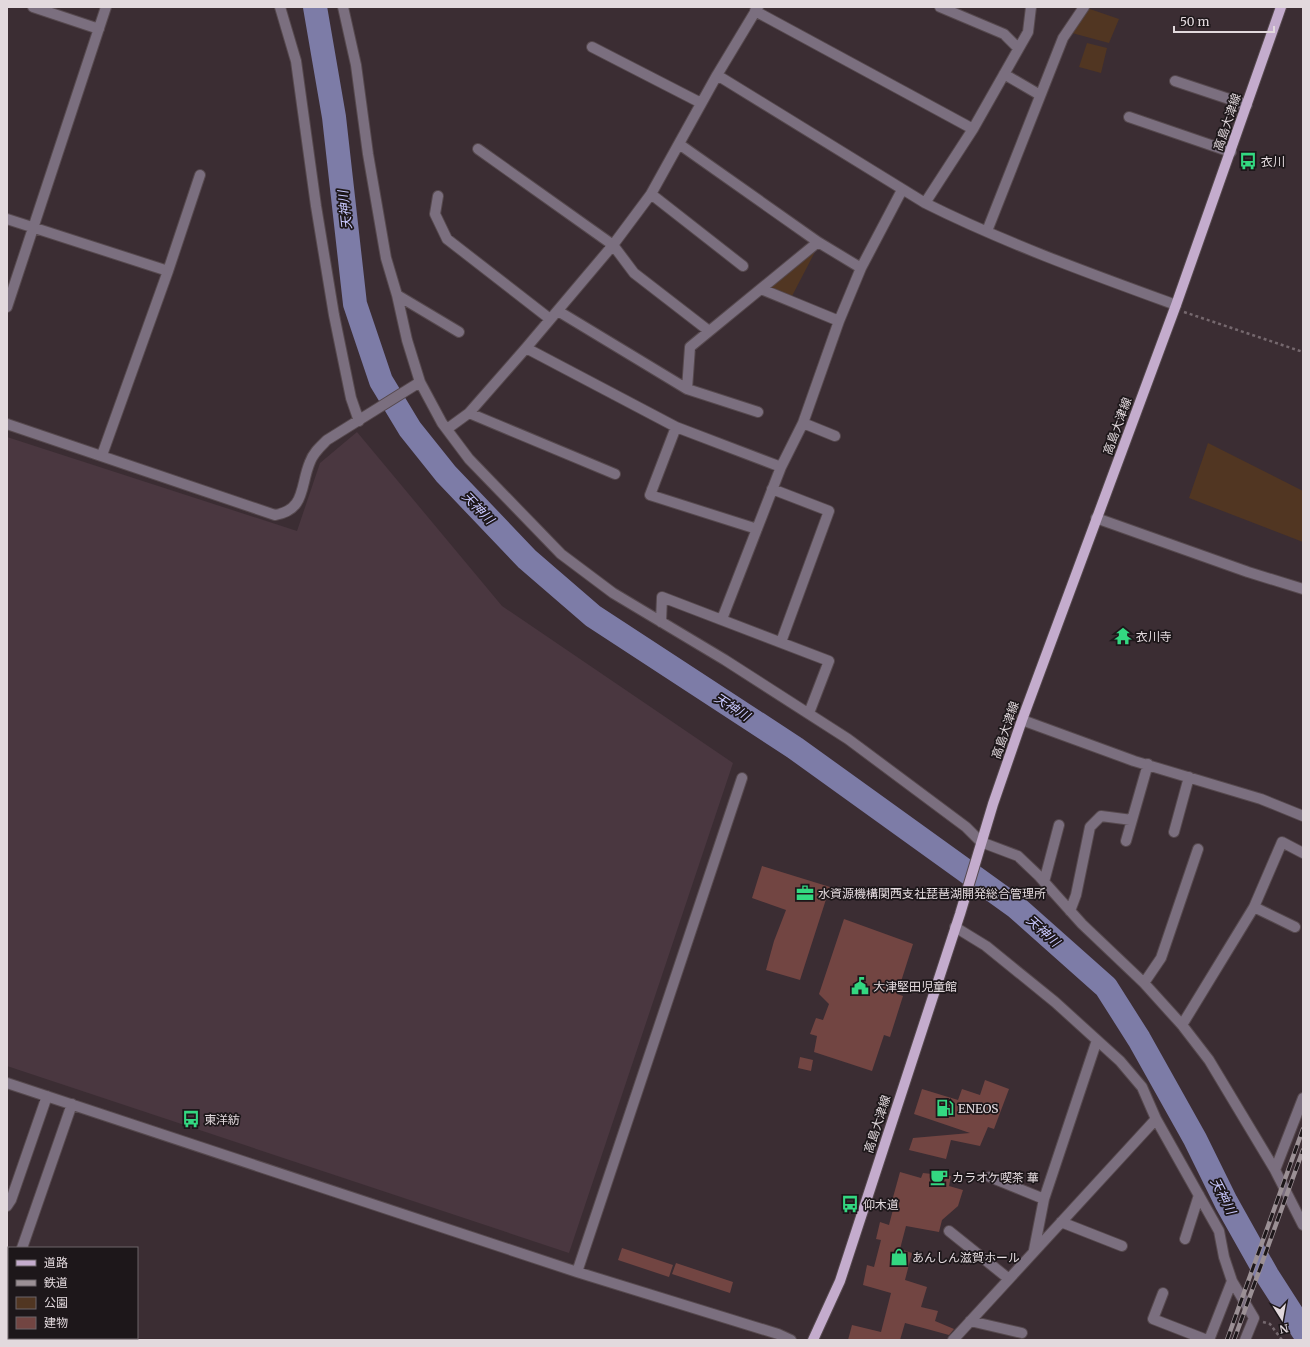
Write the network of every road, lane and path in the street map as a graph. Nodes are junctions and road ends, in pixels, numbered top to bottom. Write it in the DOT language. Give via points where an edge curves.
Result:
graph roads {
  1 [pos="33,7"];
  2 [pos="106,7"];
  3 [pos="280,7"];
  4 [pos="343,7"];
  5 [pos="940,7"];
  6 [pos="1031,7"];
  7 [pos="1084,7"];
  8 [pos="1282,7"];
  9 [pos="756,9"];
  10 [pos="99,29"];
  11 [pos="592,47"];
  12 [pos="1018,48"];
  13 [pos="1004,74"];
  14 [pos="717,75"];
  15 [pos="1175,80"];
  16 [pos="1040,95"];
  17 [pos="701,103"];
  18 [pos="1247,106"];
  19 [pos="1128,117"];
  20 [pos="973,129"];
  21 [pos="679,144"];
  22 [pos="478,149"];
  23 [pos="1231,152"];
  24 [pos="200,175"];
  25 [pos="902,190"];
  26 [pos="651,194"];
  27 [pos="438,196"];
  28 [pos="925,203"];
  29 [pos="7,219"];
  30 [pos="32,228"];
  31 [pos="987,231"];
  32 [pos="818,242"];
  33 [pos="614,244"];
  34 [pos="743,266"];
  35 [pos="861,268"];
  36 [pos="168,271"];
  37 [pos="761,289"];
  38 [pos="397,295"];
  39 [pos="7,307"];
  40 [pos="1175,307"];
  41 [pos="558,311"];
  42 [pos="550,319"];
  43 [pos="839,321"];
  44 [pos="709,331"];
  45 [pos="459,332"];
  46 [pos="526,348"];
  47 [pos="1303,352"];
  48 [pos="417,384"];
  49 [pos="688,389"];
  50 [pos="758,412"];
  51 [pos="469,413"];
  52 [pos="359,421"];
  53 [pos="803,423"];
  54 [pos="7,424"];
  55 [pos="676,427"];
  56 [pos="447,429"];
  57 [pos="835,436"];
  58 [pos="102,455"];
  59 [pos="781,467"];
  60 [pos="615,474"];
  61 [pos="772,489"];
  62 [pos="1096,518"];
  63 [pos="757,528"];
  64 [pos="1303,589"];
  65 [pos="722,619"];
  66 [pos="661,622"];
  67 [pos="781,642"];
  68 [pos="808,713"];
  69 [pos="1022,720"];
  70 [pos="1148,764"];
  71 [pos="1189,777"];
  72 [pos="742,778"];
  73 [pos="1303,816"];
  74 [pos="1132,820"];
  75 [pos="1059,825"];
  76 [pos="1174,832"];
  77 [pos="1126,841"];
  78 [pos="981,842"];
  79 [pos="1198,849"];
  80 [pos="1303,853"];
  81 [pos="1044,882"];
  82 [pos="1254,907"];
  83 [pos="1070,911"];
  84 [pos="955,926"];
  85 [pos="1295,927"];
  86 [pos="1144,983"];
  87 [pos="1182,1025"];
  88 [pos="1097,1040"];
  89 [pos="7,1083"];
  90 [pos="47,1096"];
  91 [pos="1303,1098"];
  92 [pos="72,1104"];
  93 [pos="1156,1119"];
  94 [pos="1276,1170"];
  95 [pos="990,1177"];
  96 [pos="1199,1195"];
  97 [pos="1044,1199"];
  98 [pos="7,1206"];
  99 [pos="1061,1222"];
  100 [pos="1303,1225"];
  101 [pos="949,1231"];
  102 [pos="1185,1239"];
  103 [pos="1122,1246"];
  104 [pos="22,1247"];
  105 [pos="1034,1251"];
  106 [pos="577,1272"];
  107 [pos="1009,1279"];
  108 [pos="1232,1281"];
  109 [pos="1163,1293"];
  110 [pos="1254,1318"];
  111 [pos="970,1321"];
  112 [pos="1022,1333"];
  113 [pos="791,1340"];
  114 [pos="814,1340"];
  115 [pos="953,1340"];
  116 [pos="1208,1340"];
  117 [pos="1245,1340"];
  118 [pos="1282,1340"];
  1 -- 10 [label="street"];
  2 -- 10 [label="street"];
  3 -- 52 [label="street" via="296,61 334,315 351,398"];
  4 -- 38 [label="street" via="356,65 386,258"];
  5 -- 12 [label="street" via="1004,34"];
  6 -- 12 [label="street" via="1028,32"];
  7 -- 16 [label="street" via="1062,38"];
  8 -- 18 [label="main road, 高島大津線"];
  9 -- 14 [label="street"];
  9 -- 20 [label="street"];
  10 -- 30 [label="street"];
  11 -- 17 [label="street"];
  12 -- 13 [label="street"];
  13 -- 16 [label="street"];
  13 -- 20 [label="street"];
  14 -- 17 [label="street"];
  14 -- 25 [label="street"];
  15 -- 18 [label="street"];
  16 -- 31 [label="street"];
  17 -- 21 [label="street"];
  18 -- 23 [label="main road, 高島大津線"];
  19 -- 23 [label="street"];
  20 -- 28 [label="street"];
  21 -- 26 [label="street"];
  21 -- 32 [label="street"];
  22 -- 33 [label="street"];
  23 -- 40 [label="main road, 高島大津線"];
  24 -- 36 [label="street"];
  25 -- 28 [label="street"];
  25 -- 35 [label="street"];
  26 -- 33 [label="street"];
  26 -- 34 [label="street"];
  27 -- 42 [label="street" via="435,214 447,240"];
  28 -- 31 [label="street"];
  29 -- 30 [label="street"];
  30 -- 36 [label="street"];
  30 -- 39 [label="street"];
  31 -- 40 [label="street"];
  32 -- 35 [label="street"];
  32 -- 37 [label="street"];
  33 -- 41 [label="street"];
  33 -- 44 [label="street" via="634,273"];
  35 -- 43 [label="street"];
  36 -- 58 [label="street"];
  37 -- 43 [label="street"];
  37 -- 44 [label="street"];
  38 -- 45 [label="street"];
  38 -- 48 [label="street"];
  40 -- 47 [label="path"];
  40 -- 62 [label="main road, 高島大津線"];
  41 -- 42 [label="street"];
  41 -- 49 [label="street"];
  42 -- 46 [label="street"];
  43 -- 53 [label="street"];
  44 -- 49 [label="street" via="690,346"];
  46 -- 51 [label="street"];
  46 -- 55 [label="street"];
  48 -- 52 [label="street"];
  48 -- 56 [label="street"];
  49 -- 50 [label="street"];
  51 -- 56 [label="street"];
  51 -- 60 [label="street"];
  52 -- 58 [label="street" via="327,440 316,451 298,502 286,513 275,514"];
  53 -- 57 [label="street"];
  53 -- 59 [label="street"];
  54 -- 58 [label="street"];
  55 -- 59 [label="street"];
  55 -- 63 [label="street" via="650,495"];
  56 -- 66 [label="street" via="469,459 561,554 613,593"];
  59 -- 61 [label="street"];
  61 -- 63 [label="street"];
  61 -- 67 [label="street" via="829,511"];
  62 -- 64 [label="street"];
  62 -- 69 [label="main road, 高島大津線"];
  63 -- 65 [label="street"];
  65 -- 66 [label="street" via="662,597"];
  65 -- 67 [label="street"];
  66 -- 68 [label="street"];
  67 -- 68 [label="street" via="829,661"];
  68 -- 78 [label="street" via="848,739 966,827"];
  69 -- 70 [label="street"];
  69 -- 78 [label="main road, 高島大津線"];
  70 -- 71 [label="street"];
  70 -- 74 [label="street"];
  71 -- 73 [label="street" via="1261,798"];
  71 -- 76 [label="street"];
  72 -- 106 [label="street"];
  74 -- 77 [label="street"];
  74 -- 83 [label="street" via="1101,816 1090,827 1076,895"];
  75 -- 81 [label="street"];
  78 -- 81 [label="street" via="1018,856"];
  78 -- 84 [label="main road, 高島大津線"];
  79 -- 86 [label="street" via="1161,958"];
  80 -- 82 [label="street" via="1282,842"];
  81 -- 83 [label="street"];
  82 -- 85 [label="street"];
  82 -- 87 [label="street"];
  83 -- 86 [label="street"];
  84 -- 88 [label="street" via="986,946"];
  84 -- 114 [label="main road, 高島大津線" via="840,1281"];
  86 -- 87 [label="street"];
  87 -- 94 [label="street" via="1209,1060"];
  88 -- 93 [label="street" via="1120,1061 1142,1087"];
  88 -- 97 [label="street"];
  89 -- 90 [label="street"];
  90 -- 92 [label="street"];
  90 -- 98 [label="street"];
  91 -- 94 [label="street"];
  92 -- 104 [label="street"];
  92 -- 106 [label="street"];
  93 -- 96 [label="street"];
  93 -- 99 [label="street"];
  94 -- 100 [label="street"];
  95 -- 97 [label="street"];
  96 -- 102 [label="street"];
  96 -- 108 [label="street" via="1219,1231"];
  97 -- 105 [label="street"];
  99 -- 103 [label="street"];
  99 -- 105 [label="street"];
  101 -- 107 [label="street"];
  105 -- 107 [label="street"];
  106 -- 113 [label="street"];
  107 -- 111 [label="street"];
  108 -- 110 [label="street"];
  108 -- 116 [label="street"];
  109 -- 116 [label="street" via="1154,1319"];
  110 -- 117 [label="street"];
  110 -- 118 [label="path" via="1270,1324"];
  111 -- 112 [label="street"];
  111 -- 115 [label="street"];
}
